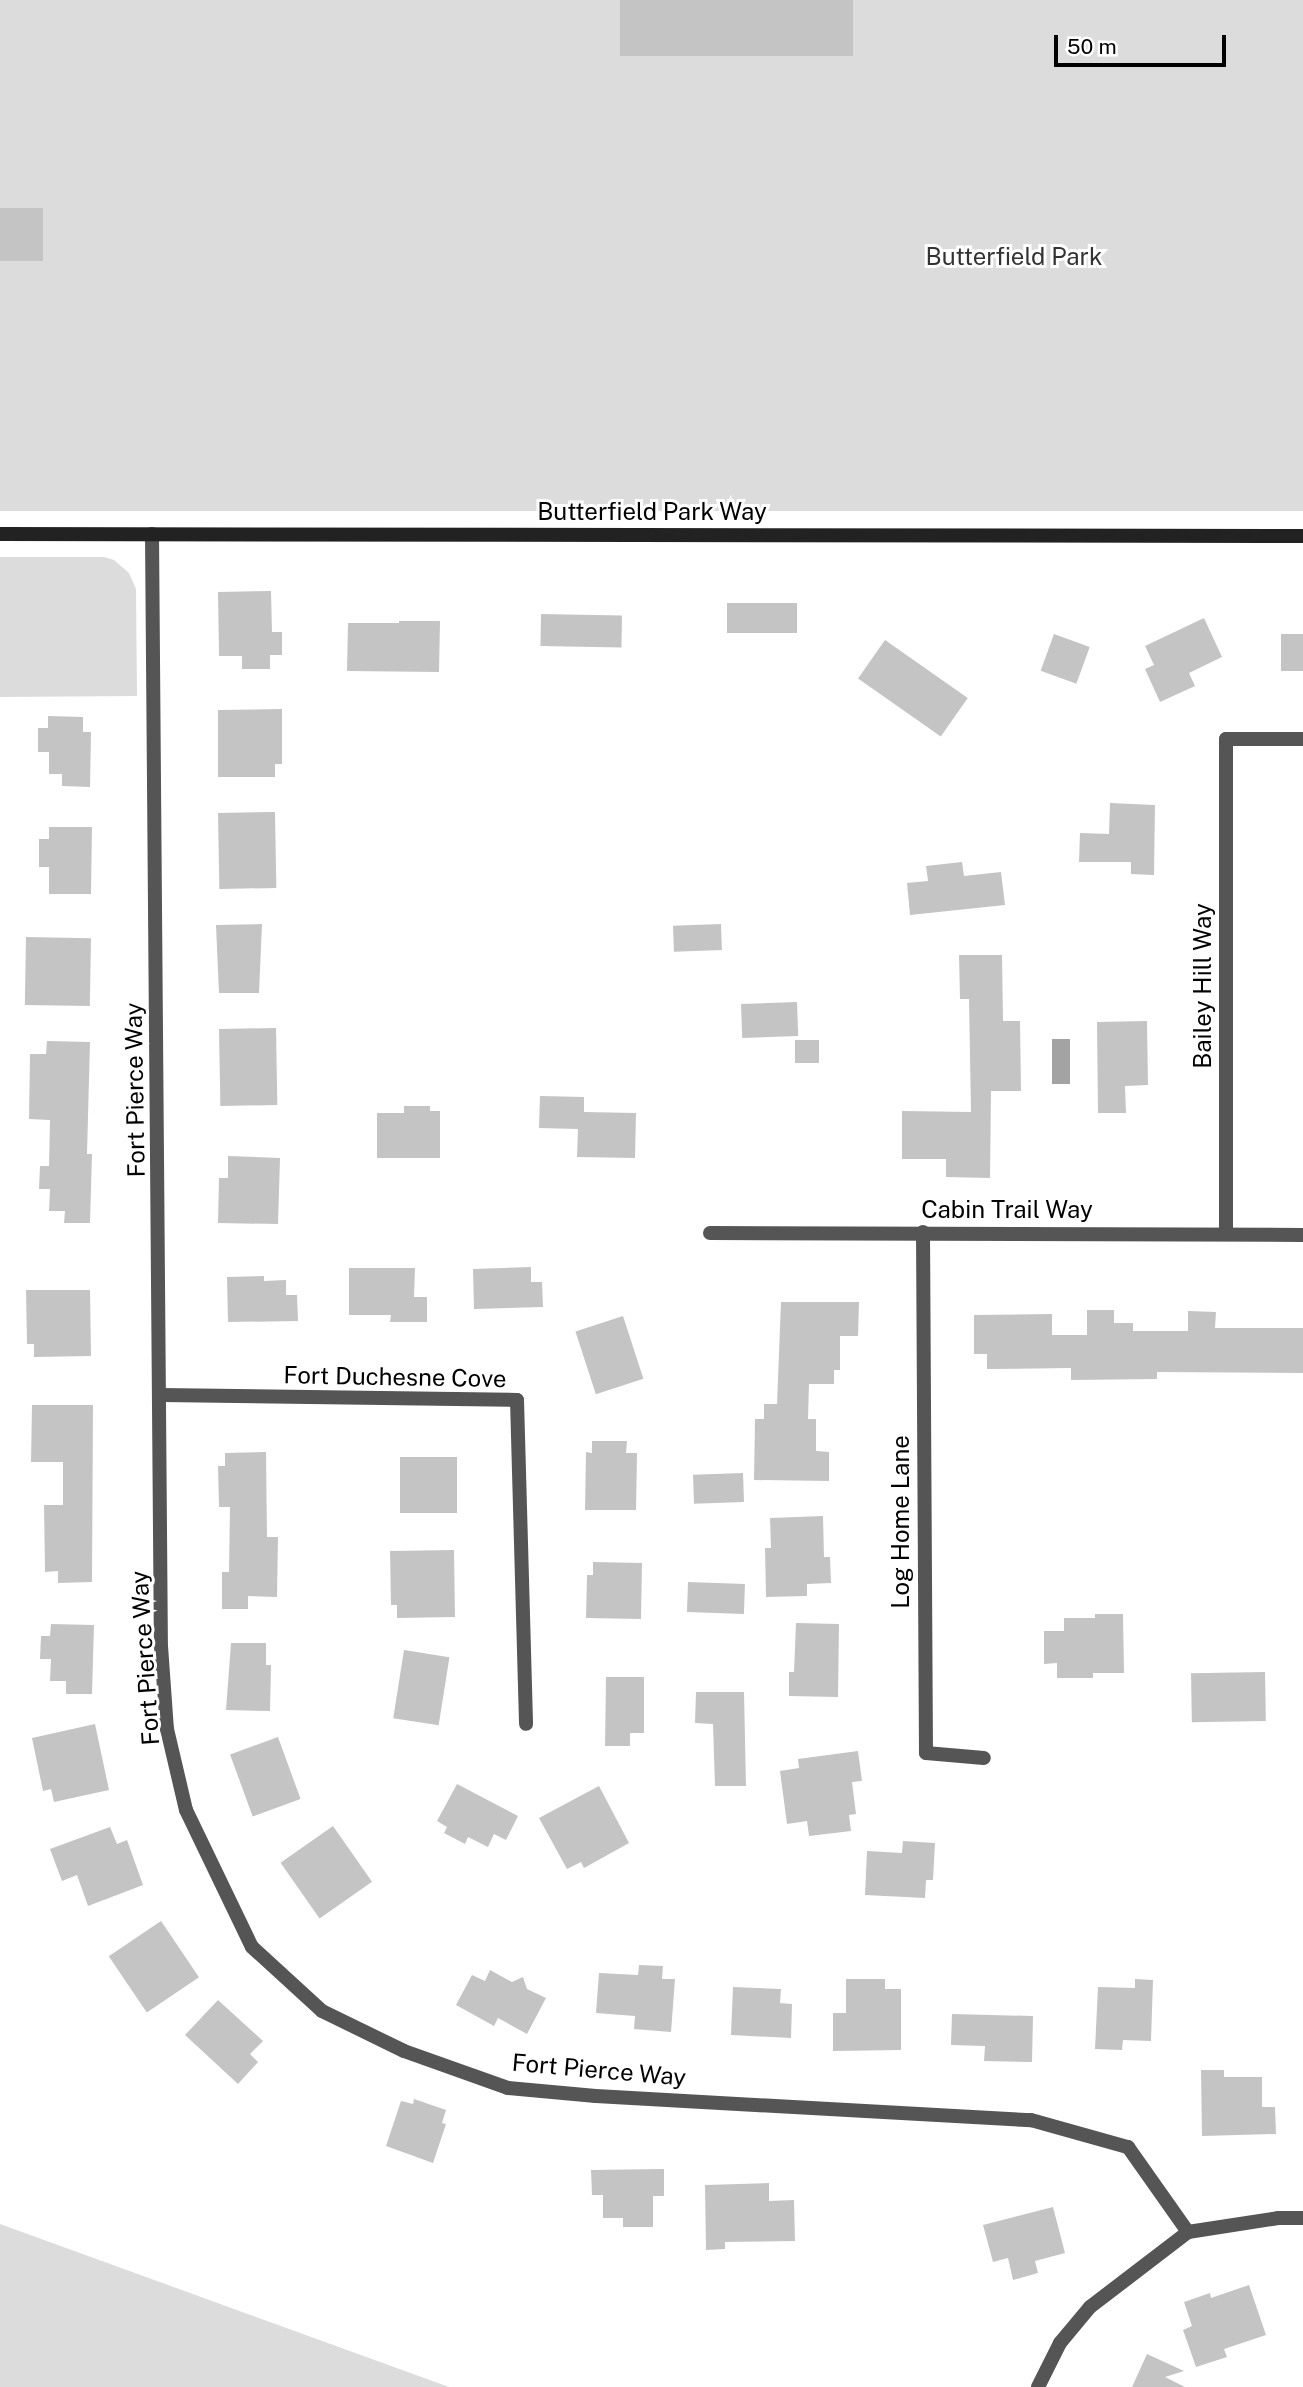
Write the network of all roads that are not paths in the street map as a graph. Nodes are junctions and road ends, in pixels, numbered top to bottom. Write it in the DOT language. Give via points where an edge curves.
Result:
graph roads {
  1 [pos="0,534"];
  2 [pos="152,534"];
  3 [pos="1303,536"];
  4 [pos="1303,739"];
  5 [pos="710,1233"];
  6 [pos="923,1233"];
  7 [pos="1226,1233"];
  8 [pos="1303,1235"];
  9 [pos="160,1395"];
  10 [pos="526,1724"];
  11 [pos="984,1758"];
  12 [pos="1303,2218"];
  13 [pos="1188,2232"];
  14 [pos="1038,2387"];
  1 -- 2 [label="street, Butterfield Park Way"];
  2 -- 3 [label="street, Butterfield Park Way"];
  2 -- 9 [label="street, Fort Pierce Way"];
  4 -- 7 [label="street, Bailey Hill Way" via="1226,739"];
  5 -- 6 [label="street, Cabin Trail Way"];
  6 -- 7 [label="street, Cabin Trail Way"];
  6 -- 11 [label="street, Log Home Lane" via="926,1753"];
  7 -- 8 [label="street, Cabin Trail Way"];
  9 -- 10 [label="street, Fort Duchesne Cove" via="517,1400"];
  9 -- 13 [label="street, Fort Pierce Way" via="161,1646 167,1728 186,1810 252,1947 322,2011 404,2051 508,2088 1031,2120 1128,2147"];
  12 -- 13 [label="street"];
  13 -- 14 [label="street" via="1090,2307 1060,2343"];
}
